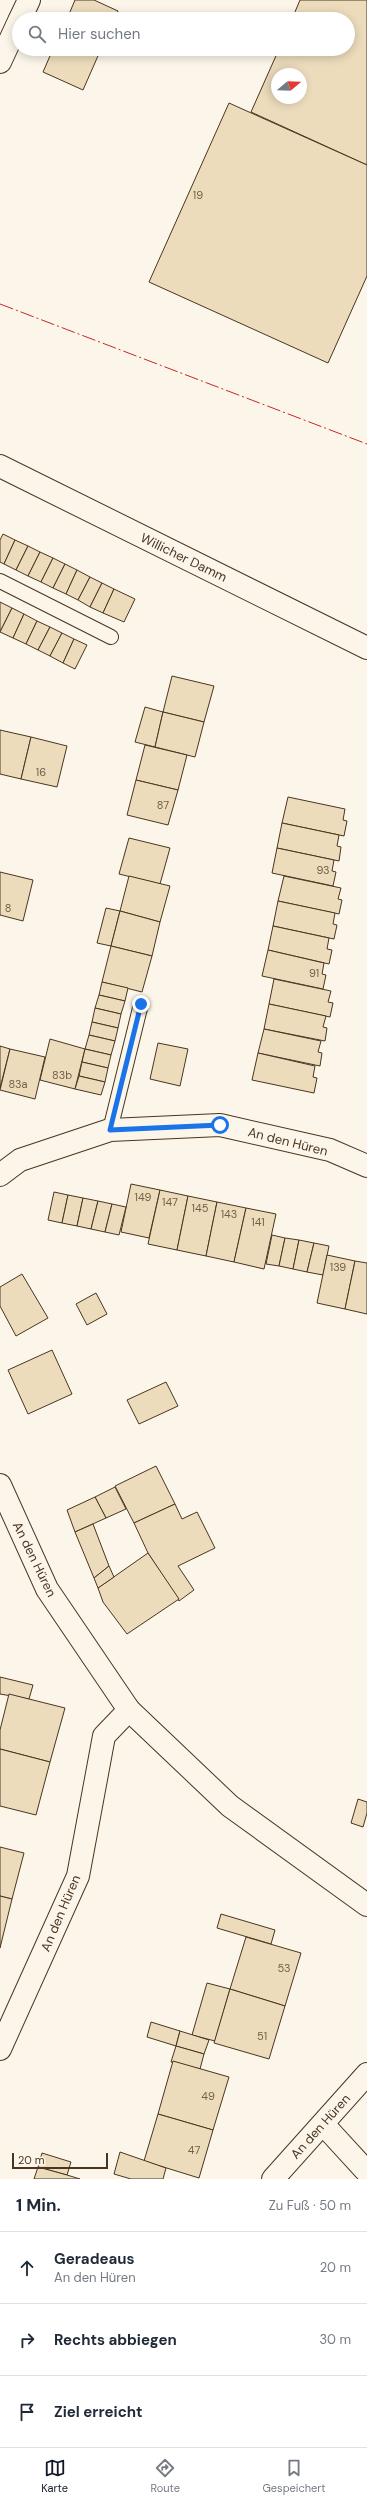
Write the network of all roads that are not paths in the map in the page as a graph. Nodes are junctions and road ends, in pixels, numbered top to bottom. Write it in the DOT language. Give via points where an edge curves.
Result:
graph roads {
  1 [pos="28,0"];
  2 [pos="23,12"];
  3 [pos="12,35"];
  4 [pos="0,62"];
  5 [pos="0,466"];
  6 [pos="0,581"];
  7 [pos="110,637"];
  8 [pos="367,648"];
  9 [pos="141,1004"];
  10 [pos="110,1130"];
  11 [pos="367,1166"];
  12 [pos="0,1175"];
  13 [pos="0,1485"];
  14 [pos="129,1710"];
  15 [pos="367,1905"];
  16 [pos="0,2049"];
  17 [pos="367,2074"];
  18 [pos="323,2124"];
  19 [pos="367,2172"];
  20 [pos="273,2179"];
  1 -- 2 [label="street"];
  3 -- 4 [label="street"];
  5 -- 8 [label="street, Willicher Damm"];
  6 -- 7 [label="lane"];
  9 -- 10 [label="lane"];
  10 -- 11 [label="street, An den Hüren" via="220,1125 330,1150"];
  10 -- 12 [label="street, An den Hüren" via="20,1160"];
  13 -- 14 [label="street, An den Hüren" via="47,1589"];
  14 -- 15 [label="street, An den Hüren" via="230,1806"];
  14 -- 16 [label="street, An den Hüren" via="104,1736 78,1876"];
  17 -- 18 [label="street, An den Hüren"];
  18 -- 19 [label="street"];
  18 -- 20 [label="street, An den Hüren"];
}
